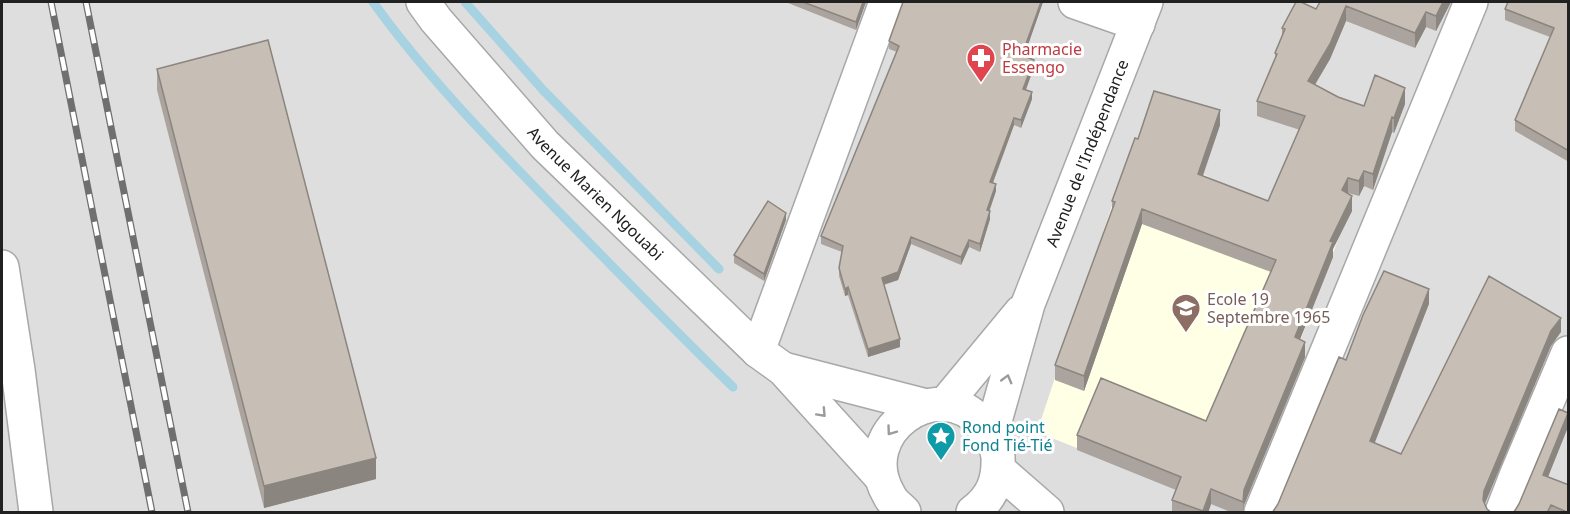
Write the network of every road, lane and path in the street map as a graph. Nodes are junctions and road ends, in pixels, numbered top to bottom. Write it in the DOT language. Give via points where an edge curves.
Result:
graph roads {
  1 [pos="423,2"];
  2 [pos="886,2"];
  3 [pos="1075,2"];
  4 [pos="1471,2"];
  5 [pos="1142,13"];
  6 [pos="2,267"];
  7 [pos="1028,304"];
  8 [pos="1569,353"];
  9 [pos="770,360"];
  10 [pos="935,405"];
  11 [pos="991,435"];
  12 [pos="999,470"];
  13 [pos="881,477"];
  14 [pos="978,508"];
  15 [pos="904,512"];
  16 [pos="36,513"];
  17 [pos="1045,513"];
  18 [pos="1261,513"];
  19 [pos="1502,513"];
  1 -- 9 [label="street, Avenue Marien Ngouabi" via="545,145"];
  2 -- 9 [label="street"];
  3 -- 5 [label="street"];
  4 -- 18 [label="street"];
  5 -- 7 [label="street, Avenue de l'Indépendance"];
  6 -- 16 [label="street"];
  7 -- 10 [label="street, Avenue de l'Indépendance"];
  11 -- 7 [label="street, Avenue de l'Indépendance, one-way"];
  8 -- 19 [label="street"];
  9 -- 10 [label="street, Avenue Marien Ngouabi"];
  9 -- 13 [label="street, Avenue Marien Ngouabi, one-way"];
  10 -- 11 [label="street, Avenue Marien Ngouabi" via="962,409 979,420"];
  10 -- 13 [label="street, one-way" via="909,413 894,425 884,440"];
  11 -- 12 [label="street"];
  12 -- 14 [label="street" via="994,488"];
  12 -- 17 [label="street"];
  13 -- 15 [label="street, Avenue Marien Ngouabi" via="889,496"];
  14 -- 17 [label="street"];
}
